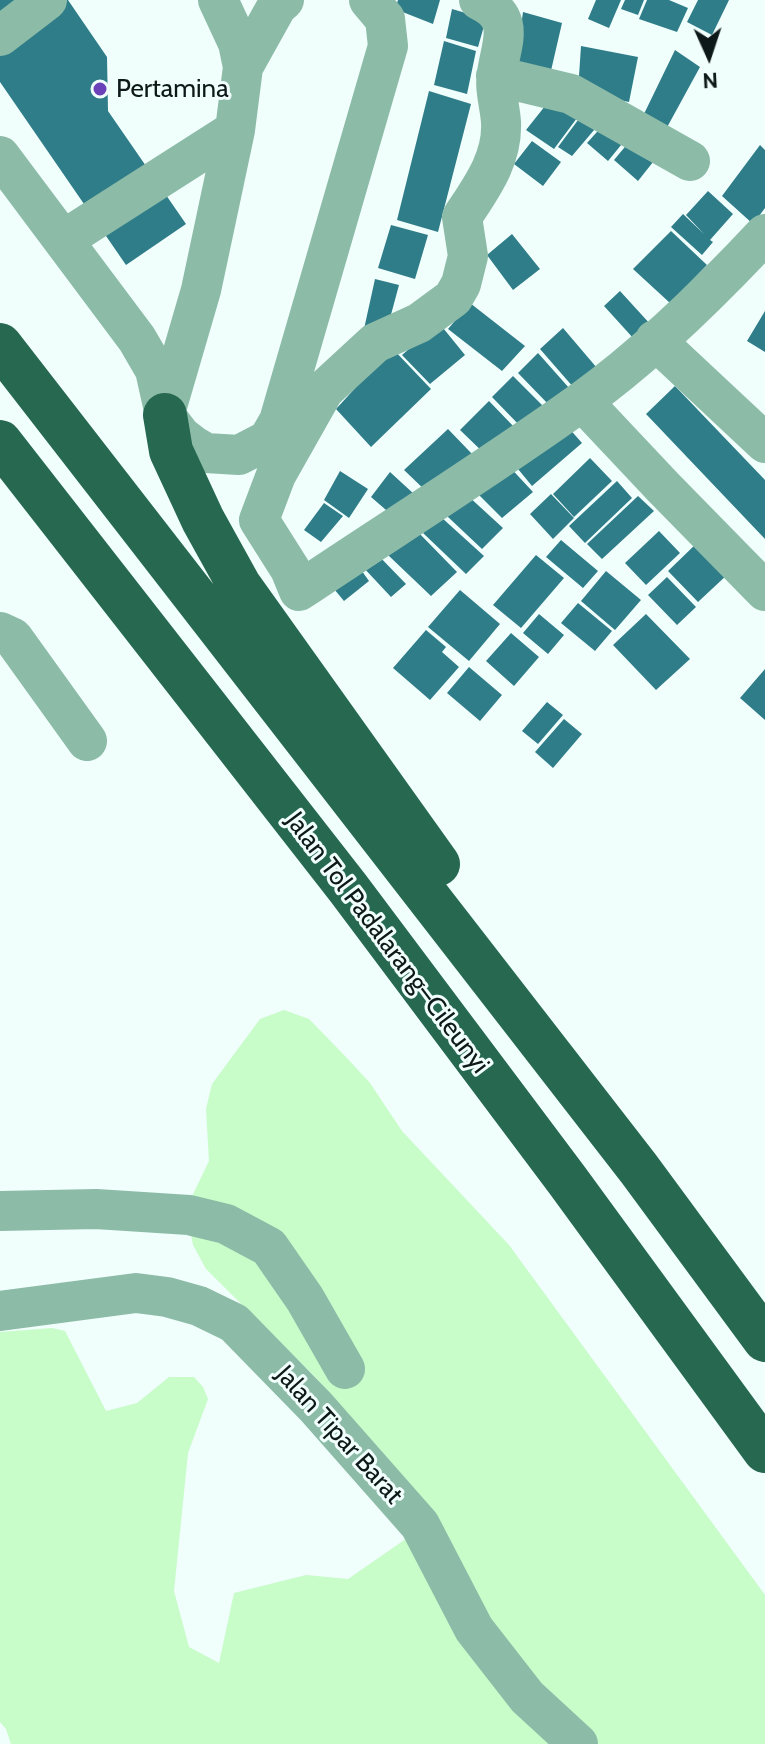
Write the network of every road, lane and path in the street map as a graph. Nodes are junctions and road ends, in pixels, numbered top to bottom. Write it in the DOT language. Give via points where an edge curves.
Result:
graph roads {
  1 [pos="47,0"];
  2 [pos="218,0"];
  3 [pos="284,0"];
  4 [pos="369,0"];
  5 [pos="479,0"];
  6 [pos="0,36"];
  7 [pos="243,67"];
  8 [pos="496,76"];
  9 [pos="235,130"];
  10 [pos="0,156"];
  11 [pos="690,161"];
  12 [pos="765,234"];
  13 [pos="63,240"];
  14 [pos="655,340"];
  15 [pos="0,345"];
  16 [pos="582,401"];
  17 [pos="165,415"];
  18 [pos="0,442"];
  19 [pos="765,443"];
  20 [pos="765,591"];
  21 [pos="0,632"];
  22 [pos="87,741"];
  23 [pos="491,979"];
  24 [pos="0,1211"];
  25 [pos="0,1311"];
  26 [pos="765,1340"];
  27 [pos="345,1369"];
  28 [pos="765,1451"];
  29 [pos="578,1744"];
  1 -- 6 [label="street"];
  2 -- 7 [label="street"];
  3 -- 7 [label="street"];
  4 -- 17 [label="street" via="385,19 388,46 279,421 268,440 255,448 221,455 194,446"];
  5 -- 8 [label="street" via="498,11 504,22"];
  7 -- 9 [label="street"];
  8 -- 11 [label="street" via="571,94"];
  8 -- 16 [label="street" via="501,126 497,152 462,217 468,256 461,284 453,298 419,323 375,343 324,390 276,475 259,520 299,591"];
  9 -- 13 [label="street"];
  9 -- 17 [label="street" via="201,290"];
  10 -- 13 [label="street"];
  12 -- 14 [label="street"];
  13 -- 17 [label="street" via="137,339 155,370"];
  14 -- 16 [label="street"];
  14 -- 19 [label="street"];
  15 -- 23 [label="highway"];
  16 -- 20 [label="street"];
  17 -- 23 [label="highway" via="171,451 239,585 452,883"];
  18 -- 28 [label="highway, Jalan Tol Padalarang–Cileunyi" via="348,888"];
  21 -- 22 [label="street" via="13,638"];
  23 -- 26 [label="highway"];
  24 -- 27 [label="street" via="96,1209 189,1215 226,1224 269,1247"];
  25 -- 29 [label="street, Jalan Tipar Barat" via="136,1293 199,1306 234,1323 420,1525 474,1629 527,1697"];
}
